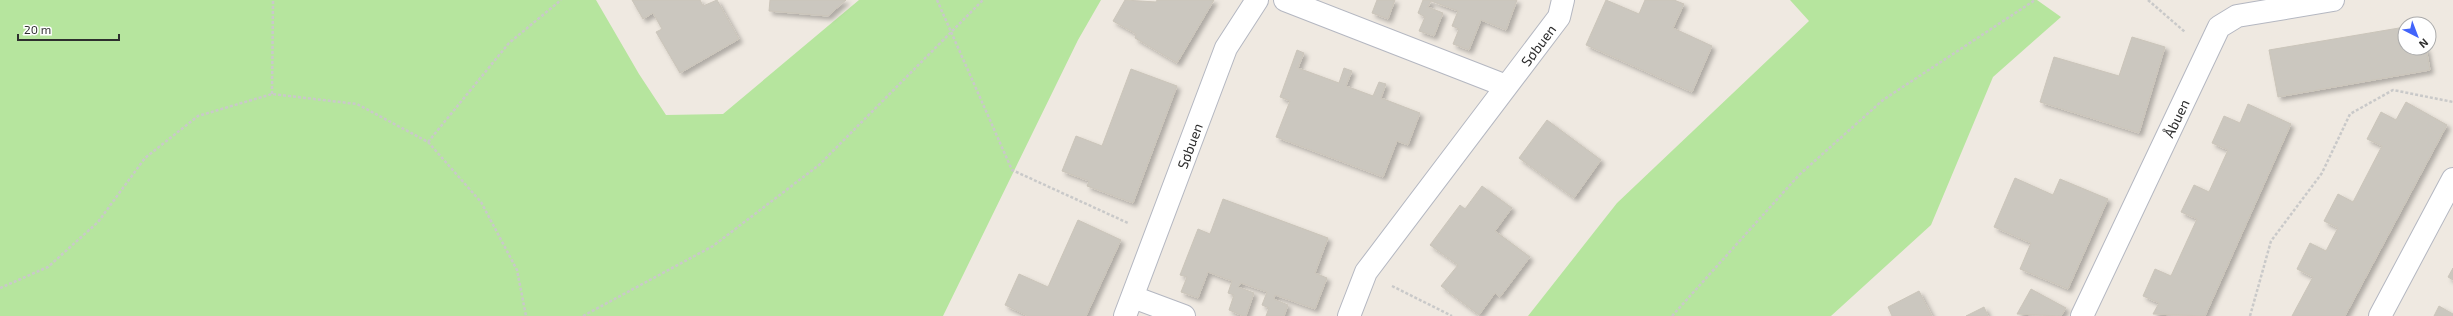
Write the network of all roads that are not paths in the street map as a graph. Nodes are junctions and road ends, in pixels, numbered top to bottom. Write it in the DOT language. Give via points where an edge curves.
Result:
graph roads {
  1 [pos="1257,0"];
  2 [pos="1285,0"];
  3 [pos="1563,0"];
  4 [pos="2333,0"];
  5 [pos="1506,86"];
  6 [pos="2453,179"];
  7 [pos="1129,306"];
  8 [pos="1184,316"];
  9 [pos="1349,316"];
  10 [pos="2082,316"];
  11 [pos="2380,316"];
  1 -- 7 [label="street, Søbuen" via="1226,48"];
  2 -- 5 [label="street"];
  3 -- 5 [label="street, Søbuen" via="1559,17"];
  4 -- 10 [label="street, Åbuen" via="2237,16 2219,27"];
  5 -- 9 [label="street, Søbuen" via="1366,272"];
  6 -- 11 [label="street"];
  7 -- 8 [label="street, Søbuen"];
}
